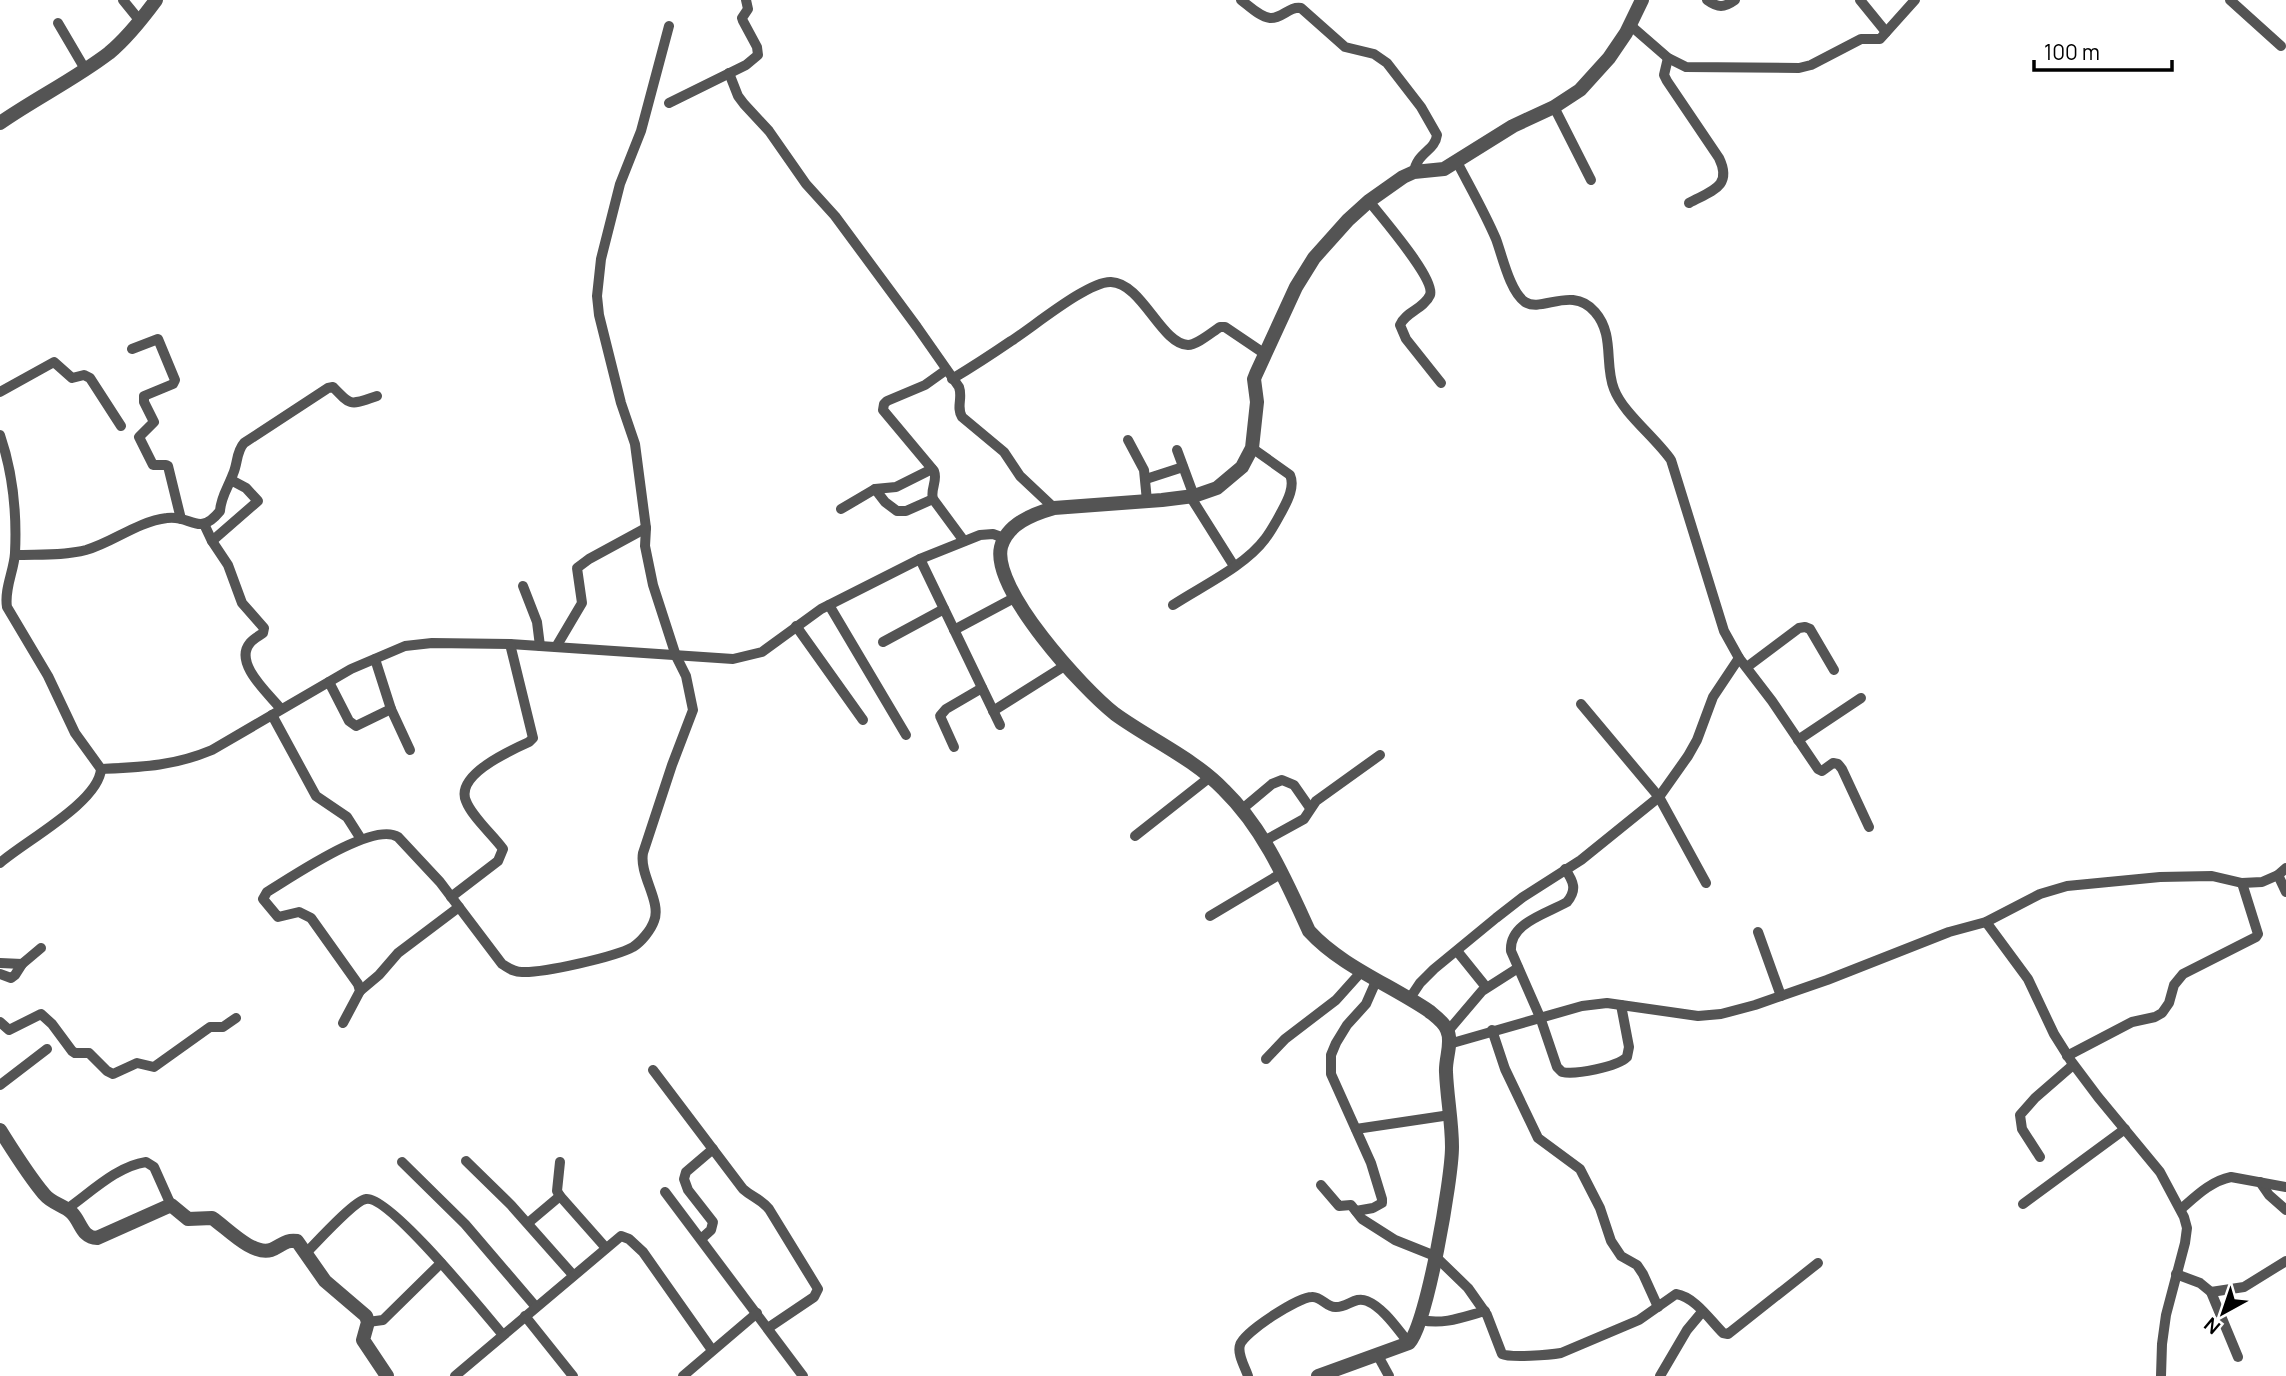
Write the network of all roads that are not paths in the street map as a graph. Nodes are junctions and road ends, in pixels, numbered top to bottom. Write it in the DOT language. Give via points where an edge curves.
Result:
graph roads {
  1 [pos="123,0"];
  2 [pos="156,0"];
  3 [pos="746,0"];
  4 [pos="1241,0"];
  5 [pos="1642,0"];
  6 [pos="1707,0"];
  7 [pos="1735,0"];
  8 [pos="1860,0"];
  9 [pos="1915,0"];
  10 [pos="2231,0"];
  11 [pos="140,21"];
  12 [pos="58,23"];
  13 [pos="1630,24"];
  14 [pos="669,26"];
  15 [pos="1886,32"];
  16 [pos="2281,46"];
  17 [pos="1668,58"];
  18 [pos="85,69"];
  19 [pos="729,73"];
  20 [pos="669,103"];
  21 [pos="1554,107"];
  22 [pos="0,123"];
  23 [pos="1457,162"];
  24 [pos="1414,173"];
  25 [pos="1591,180"];
  26 [pos="1369,201"];
  27 [pos="1689,203"];
  28 [pos="131,349"];
  29 [pos="1265,354"];
  30 [pos="949,375"];
  31 [pos="1441,383"];
  32 [pos="0,392"];
  33 [pos="377,396"];
  34 [pos="121,426"];
  35 [pos="0,435"];
  36 [pos="1128,440"];
  37 [pos="1252,448"];
  38 [pos="1177,450"];
  39 [pos="1183,467"];
  40 [pos="932,469"];
  41 [pos="1146,479"];
  42 [pos="230,480"];
  43 [pos="875,489"];
  44 [pos="1192,496"];
  45 [pos="933,499"];
  46 [pos="1147,501"];
  47 [pos="1054,508"];
  48 [pos="841,509"];
  49 [pos="181,519"];
  50 [pos="204,524"];
  51 [pos="646,528"];
  52 [pos="1004,538"];
  53 [pos="212,541"];
  54 [pos="964,541"];
  55 [pos="15,555"];
  56 [pos="920,559"];
  57 [pos="1234,566"];
  58 [pos="523,586"];
  59 [pos="1014,598"];
  60 [pos="3,604"];
  61 [pos="829,605"];
  62 [pos="1173,606"];
  63 [pos="944,609"];
  64 [pos="796,626"];
  65 [pos="954,630"];
  66 [pos="883,642"];
  67 [pos="510,644"];
  68 [pos="540,646"];
  69 [pos="556,647"];
  70 [pos="684,657"];
  71 [pos="375,659"];
  72 [pos="1743,663"];
  73 [pos="1066,665"];
  74 [pos="1835,670"];
  75 [pos="329,682"];
  76 [pos="982,688"];
  77 [pos="1861,698"];
  78 [pos="1581,704"];
  79 [pos="391,709"];
  80 [pos="993,711"];
  81 [pos="277,712"];
  82 [pos="863,720"];
  83 [pos="1000,725"];
  84 [pos="906,735"];
  85 [pos="1798,740"];
  86 [pos="954,747"];
  87 [pos="410,750"];
  88 [pos="1380,755"];
  89 [pos="101,769"];
  90 [pos="1210,777"];
  91 [pos="1659,797"];
  92 [pos="1310,808"];
  93 [pos="1241,810"];
  94 [pos="1869,827"];
  95 [pos="1135,836"];
  96 [pos="361,839"];
  97 [pos="1264,841"];
  98 [pos="0,863"];
  99 [pos="1565,869"];
  100 [pos="2282,871"];
  101 [pos="1282,873"];
  102 [pos="1706,883"];
  103 [pos="2242,883"];
  104 [pos="2286,892"];
  105 [pos="451,897"];
  106 [pos="459,907"];
  107 [pos="1210,916"];
  108 [pos="1986,922"];
  109 [pos="1505,928"];
  110 [pos="1758,932"];
  111 [pos="41,948"];
  112 [pos="1457,951"];
  113 [pos="0,963"];
  114 [pos="22,964"];
  115 [pos="1518,968"];
  116 [pos="1362,971"];
  117 [pos="0,974"];
  118 [pos="1377,979"];
  119 [pos="1486,987"];
  120 [pos="360,991"];
  121 [pos="1781,996"];
  122 [pos="1410,998"];
  123 [pos="1621,1005"];
  124 [pos="1540,1017"];
  125 [pos="236,1018"];
  126 [pos="0,1022"];
  127 [pos="342,1023"];
  128 [pos="1492,1030"];
  129 [pos="1448,1037"];
  130 [pos="47,1049"];
  131 [pos="1266,1059"];
  132 [pos="2070,1060"];
  133 [pos="653,1070"];
  134 [pos="0,1085"];
  135 [pos="1450,1115"];
  136 [pos="1356,1129"];
  137 [pos="2125,1129"];
  138 [pos="0,1130"];
  139 [pos="713,1149"];
  140 [pos="2040,1157"];
  141 [pos="466,1161"];
  142 [pos="402,1162"];
  143 [pos="560,1162"];
  144 [pos="2260,1182"];
  145 [pos="1321,1185"];
  146 [pos="2286,1187"];
  147 [pos="665,1192"];
  148 [pos="559,1196"];
  149 [pos="2023,1204"];
  150 [pos="172,1205"];
  151 [pos="67,1209"];
  152 [pos="2181,1209"];
  153 [pos="2286,1210"];
  154 [pos="1356,1211"];
  155 [pos="528,1223"];
  156 [pos="701,1239"];
  157 [pos="606,1248"];
  158 [pos="306,1253"];
  159 [pos="1435,1256"];
  160 [pos="2286,1261"];
  161 [pos="441,1263"];
  162 [pos="1818,1263"];
  163 [pos="2176,1274"];
  164 [pos="573,1275"];
  165 [pos="2211,1292"];
  166 [pos="536,1307"];
  167 [pos="1658,1307"];
  168 [pos="1485,1311"];
  169 [pos="1702,1312"];
  170 [pos="757,1313"];
  171 [pos="525,1316"];
  172 [pos="1421,1320"];
  173 [pos="368,1322"];
  174 [pos="768,1328"];
  175 [pos="503,1335"];
  176 [pos="1409,1343"];
  177 [pos="712,1350"];
  178 [pos="1377,1354"];
  179 [pos="2238,1357"];
  180 [pos="1327,1375"];
  181 [pos="387,1376"];
  182 [pos="455,1376"];
  183 [pos="573,1376"];
  184 [pos="682,1376"];
  185 [pos="803,1376"];
  186 [pos="1248,1376"];
  187 [pos="1389,1376"];
  188 [pos="1660,1376"];
  189 [pos="2161,1376"];
  1 -- 11 [label="street"];
  2 -- 11 [label="street"];
  3 -- 19 [label="street" via="748,9 742,18 758,54"];
  4 -- 24 [label="street" via="1268,18 1301,8 1345,47 1374,54 1387,63 1437,135 1435,143 1419,156"];
  5 -- 13 [label="street"];
  6 -- 7 [label="street" via="1720,7"];
  8 -- 15 [label="street"];
  9 -- 15 [label="street"];
  10 -- 16 [label="street"];
  11 -- 18 [label="street"];
  12 -- 18 [label="street"];
  13 -- 17 [label="street"];
  13 -- 21 [label="street" via="1594,77"];
  14 -- 51 [label="street" via="641,131 620,184 601,259 597,296 635,444"];
  15 -- 17 [label="street" via="1880,39 1861,39 1799,68 1700,68"];
  17 -- 27 [label="street" via="1667,81 1725,170 1716,189"];
  18 -- 22 [label="street"];
  19 -- 20 [label="street"];
  19 -- 30 [label="street" via="738,96 835,216"];
  21 -- 23 [label="street" via="1513,126"];
  21 -- 25 [label="street"];
  23 -- 24 [label="street" via="1436,172"];
  23 -- 72 [label="street" via="1525,302 1565,298 1583,303 1605,325 1612,386 1671,460 1724,631"];
  24 -- 26 [label="street"];
  26 -- 29 [label="street" via="1314,258"];
  26 -- 31 [label="street" via="1430,285 1428,299 1400,325"];
  28 -- 49 [label="street" via="158,340 175,380 144,396 154,422 139,438 153,465 167,465"];
  29 -- 30 [label="street" via="1225,327 1192,345 1183,344 1137,296 1111,282 1064,304"];
  29 -- 37 [label="street" via="1254,379"];
  30 -- 40 [label="street" via="887,401 883,407"];
  30 -- 47 [label="street" via="962,396 962,417 1004,452 1020,476"];
  32 -- 34 [label="street" via="54,362 72,378 90,378"];
  33 -- 42 [label="street" via="354,403 328,388 244,443"];
  35 -- 55 [label="street" via="14,494"];
  36 -- 41 [label="street"];
  37 -- 44 [label="street" via="1234,475 1217,488"];
  37 -- 57 [label="street" via="1290,475 1292,486 1265,539"];
  38 -- 39 [label="street"];
  39 -- 41 [label="street"];
  39 -- 44 [label="street"];
  40 -- 43 [label="street" via="897,487"];
  40 -- 45 [label="street" via="936,477"];
  41 -- 46 [label="street"];
  42 -- 50 [label="street" via="220,511"];
  42 -- 53 [label="street" via="258,501"];
  43 -- 45 [label="street" via="900,512"];
  43 -- 48 [label="street"];
  44 -- 46 [label="street"];
  44 -- 57 [label="street"];
  45 -- 54 [label="street"];
  46 -- 47 [label="street"];
  47 -- 52 [label="street" via="1023,520"];
  49 -- 50 [label="street"];
  49 -- 55 [label="street" via="167,517 139,524 86,550"];
  50 -- 53 [label="street"];
  51 -- 69 [label="street" via="577,568 582,603"];
  51 -- 70 [label="street" via="653,585"];
  52 -- 54 [label="street" via="993,534"];
  52 -- 59 [label="street" via="1000,557"];
  53 -- 81 [label="street" via="228,565 242,603 265,630 251,641 245,655 247,667"];
  54 -- 56 [label="street"];
  55 -- 60 [label="street"];
  56 -- 61 [label="street"];
  56 -- 63 [label="street"];
  57 -- 62 [label="street"];
  58 -- 68 [label="street" via="537,622"];
  59 -- 65 [label="street"];
  59 -- 73 [label="street"];
  60 -- 89 [label="street" via="57,692 75,733"];
  61 -- 64 [label="street"];
  61 -- 84 [label="street"];
  63 -- 65 [label="street"];
  63 -- 66 [label="street"];
  64 -- 70 [label="street" via="762,652 733,659"];
  64 -- 82 [label="street"];
  65 -- 76 [label="street"];
  67 -- 68 [label="street"];
  67 -- 71 [label="street" via="405,646"];
  67 -- 105 [label="street" via="533,738 488,764 465,787 466,802 503,849 498,861"];
  68 -- 69 [label="street"];
  69 -- 70 [label="street"];
  70 -- 106 [label="street" via="693,710 643,853 656,912 648,932 634,946 617,953 552,969 512,971"];
  71 -- 75 [label="street"];
  71 -- 79 [label="street"];
  72 -- 74 [label="street" via="1805,627"];
  72 -- 85 [label="street"];
  72 -- 91 [label="street" via="1713,697 1689,756"];
  73 -- 80 [label="street"];
  73 -- 90 [label="street" via="1116,714"];
  75 -- 79 [label="street" via="353,724"];
  75 -- 81 [label="street"];
  76 -- 80 [label="street"];
  76 -- 86 [label="street" via="940,716"];
  77 -- 85 [label="street"];
  78 -- 91 [label="street"];
  79 -- 87 [label="street"];
  80 -- 83 [label="street"];
  81 -- 89 [label="street" via="187,761"];
  81 -- 96 [label="street" via="316,796 348,817"];
  85 -- 94 [label="street" via="1818,769 1838,764"];
  88 -- 92 [label="street"];
  89 -- 98 [label="street" via="97,784 75,808"];
  90 -- 93 [label="street"];
  90 -- 95 [label="street"];
  91 -- 99 [label="street"];
  91 -- 102 [label="street"];
  92 -- 93 [label="street" via="1294,785 1282,780"];
  92 -- 97 [label="street" via="1304,819"];
  93 -- 97 [label="street"];
  96 -- 105 [label="street" via="384,833 398,837"];
  96 -- 120 [label="street" via="267,892 263,899 278,917 299,912 311,918"];
  97 -- 101 [label="street"];
  99 -- 109 [label="street" via="1523,897"];
  99 -- 109 [label="street" via="1575,891 1567,902 1518,929"];
  100 -- 103 [label="street" via="2262,882"];
  100 -- 104 [label="street"];
  101 -- 107 [label="street"];
  101 -- 116 [label="street" via="1309,930 1325,947"];
  103 -- 108 [label="street" via="2212,876 2067,886 2040,894"];
  103 -- 132 [label="street" via="2256,937 2183,974 2162,1013 2132,1022"];
  105 -- 106 [label="street"];
  106 -- 120 [label="street" via="398,953"];
  108 -- 121 [label="street"];
  108 -- 132 [label="street" via="2028,979"];
  109 -- 112 [label="street"];
  109 -- 115 [label="street"];
  110 -- 121 [label="street"];
  111 -- 114 [label="street"];
  112 -- 119 [label="street"];
  112 -- 122 [label="street" via="1420,983"];
  113 -- 114 [label="street"];
  114 -- 117 [label="street" via="11,978"];
  115 -- 119 [label="street"];
  115 -- 124 [label="street"];
  116 -- 118 [label="street"];
  116 -- 131 [label="street" via="1336,1000"];
  118 -- 122 [label="street"];
  118 -- 136 [label="street" via="1366,1004 1331,1055 1332,1079"];
  119 -- 129 [label="street"];
  120 -- 127 [label="street"];
  121 -- 123 [label="street" via="1698,1016"];
  122 -- 129 [label="street" via="1441,1021"];
  123 -- 124 [label="street" via="1582,1006"];
  123 -- 124 [label="street" via="1627,1057 1571,1073 1557,1066"];
  124 -- 128 [label="street"];
  125 -- 126 [label="street" via="223,1027 209,1027 154,1067 137,1063 113,1074 89,1054 72,1051 41,1014 9,1030"];
  128 -- 129 [label="street"];
  128 -- 167 [label="street" via="1538,1138 1580,1169 1611,1241 1621,1256 1643,1273"];
  129 -- 135 [label="street"];
  130 -- 134 [label="street"];
  132 -- 137 [label="street"];
  132 -- 140 [label="street" via="2020,1115 2022,1129"];
  133 -- 139 [label="street"];
  135 -- 136 [label="street"];
  135 -- 159 [label="street" via="1452,1156"];
  136 -- 154 [label="street" via="1382,1203"];
  137 -- 149 [label="street"];
  137 -- 152 [label="street" via="2160,1172"];
  138 -- 151 [label="street" via="44,1194"];
  139 -- 156 [label="street" via="684,1179 713,1222"];
  139 -- 174 [label="street" via="743,1189 769,1209 818,1289 814,1297"];
  141 -- 155 [label="street"];
  142 -- 166 [label="street" via="466,1224"];
  143 -- 148 [label="street"];
  144 -- 146 [label="street"];
  144 -- 152 [label="street" via="2223,1179"];
  144 -- 153 [label="street"];
  145 -- 154 [label="street" via="1339,1206 1351,1205"];
  147 -- 156 [label="street"];
  148 -- 155 [label="street"];
  148 -- 157 [label="street"];
  150 -- 151 [label="street" via="97,1238 86,1235"];
  150 -- 151 [label="street" via="154,1167 146,1161 109,1179"];
  150 -- 158 [label="street" via="188,1219 212,1218 261,1251 292,1240"];
  152 -- 163 [label="street" via="2187,1228"];
  154 -- 159 [label="street" via="1395,1240"];
  155 -- 164 [label="street"];
  156 -- 170 [label="street"];
  157 -- 164 [label="street"];
  157 -- 177 [label="street" via="621,1236 643,1252"];
  158 -- 161 [label="street" via="350,1210 370,1198 399,1219"];
  158 -- 173 [label="street" via="325,1281"];
  159 -- 168 [label="street"];
  159 -- 172 [label="street"];
  160 -- 165 [label="street" via="2244,1287"];
  161 -- 173 [label="street" via="383,1320"];
  161 -- 175 [label="street"];
  162 -- 169 [label="street" via="1728,1334"];
  163 -- 165 [label="street"];
  163 -- 189 [label="street" via="2166,1315"];
  164 -- 166 [label="street"];
  165 -- 179 [label="street"];
  166 -- 171 [label="street"];
  167 -- 168 [label="street" via="1639,1320 1561,1353 1510,1357 1502,1354"];
  167 -- 169 [label="street" via="1676,1294"];
  168 -- 172 [label="street" via="1450,1321"];
  169 -- 188 [label="street" via="1686,1330"];
  170 -- 174 [label="street"];
  170 -- 177 [label="street"];
  171 -- 175 [label="street"];
  171 -- 183 [label="street"];
  172 -- 176 [label="street"];
  173 -- 181 [label="street" via="363,1340"];
  174 -- 185 [label="street"];
  175 -- 182 [label="street"];
  176 -- 178 [label="street"];
  176 -- 186 [label="street" via="1367,1300 1333,1307 1309,1297 1289,1306 1241,1343 1239,1351"];
  177 -- 184 [label="street"];
  178 -- 180 [label="street"];
  178 -- 187 [label="street"];
}
